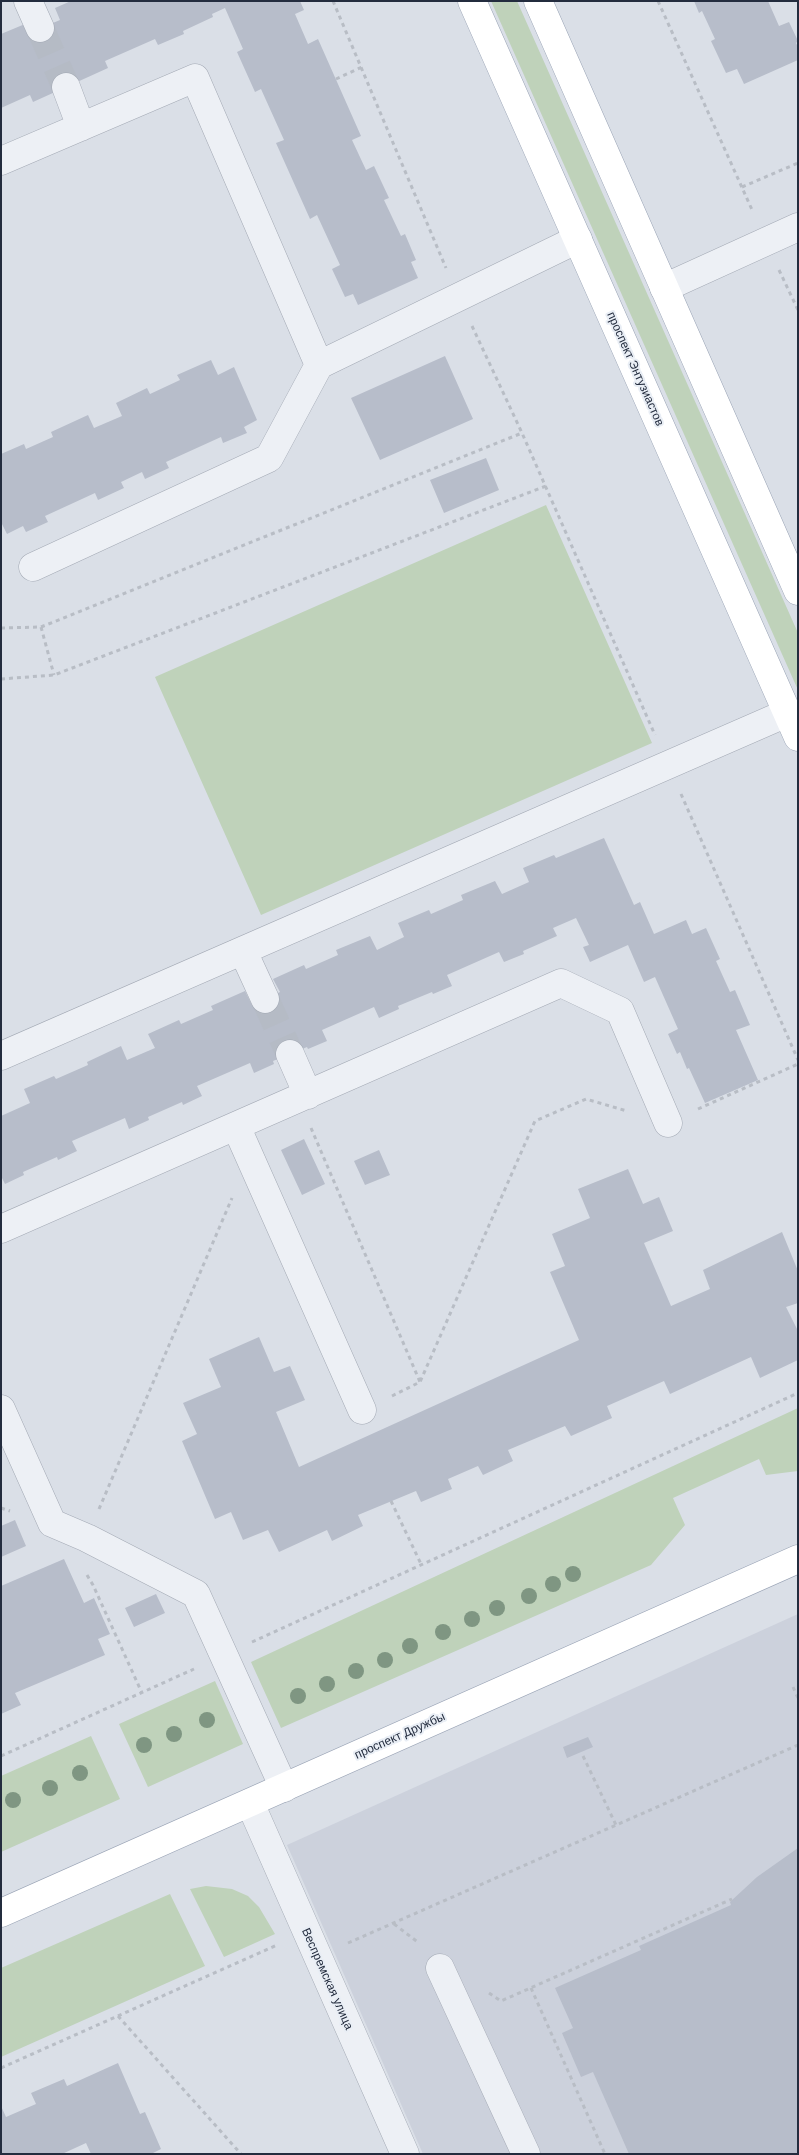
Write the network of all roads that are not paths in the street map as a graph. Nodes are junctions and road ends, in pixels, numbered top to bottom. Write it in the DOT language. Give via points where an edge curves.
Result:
graph roads {
  1 [pos="28,1"];
  2 [pos="472,1"];
  3 [pos="538,1"];
  4 [pos="40,28"];
  5 [pos="66,87"];
  6 [pos="82,127"];
  7 [pos="1,161"];
  8 [pos="798,228"];
  9 [pos="578,239"];
  10 [pos="664,288"];
  11 [pos="319,366"];
  12 [pos="34,567"];
  13 [pos="798,591"];
  14 [pos="792,725"];
  15 [pos="243,950"];
  16 [pos="265,999"];
  17 [pos="290,1054"];
  18 [pos="1,1056"];
  19 [pos="304,1097"];
  20 [pos="668,1123"];
  21 [pos="236,1126"];
  22 [pos="1,1229"];
  23 [pos="1,1409"];
  24 [pos="362,1410"];
  25 [pos="798,1559"];
  26 [pos="284,1788"];
  27 [pos="250,1803"];
  28 [pos="1,1913"];
  29 [pos="440,1968"];
  30 [pos="405,2154"];
  31 [pos="526,2154"];
  1 -- 4 [label="street"];
  2 -- 9 [label="main road, проспект Энтузиастов"];
  3 -- 10 [label="main road"];
  5 -- 6 [label="street"];
  6 -- 7 [label="street"];
  6 -- 11 [label="street" via="195,78"];
  8 -- 10 [label="street"];
  9 -- 11 [label="street"];
  9 -- 14 [label="main road, проспект Энтузиастов"];
  10 -- 13 [label="main road"];
  11 -- 12 [label="street" via="269,458"];
  14 -- 15 [label="street" via="669,765"];
  15 -- 16 [label="street"];
  15 -- 18 [label="street"];
  17 -- 19 [label="street"];
  19 -- 20 [label="street" via="561,983 620,1011"];
  19 -- 21 [label="street"];
  21 -- 22 [label="street"];
  21 -- 24 [label="street"];
  23 -- 26 [label="street" via="52,1523 196,1594"];
  25 -- 26 [label="main road, проспект Дружбы"];
  26 -- 27 [label="main road, проспект Дружбы"];
  27 -- 28 [label="main road, проспект Дружбы"];
  27 -- 30 [label="street, Веспремская улица"];
  29 -- 31 [label="street"];
}
